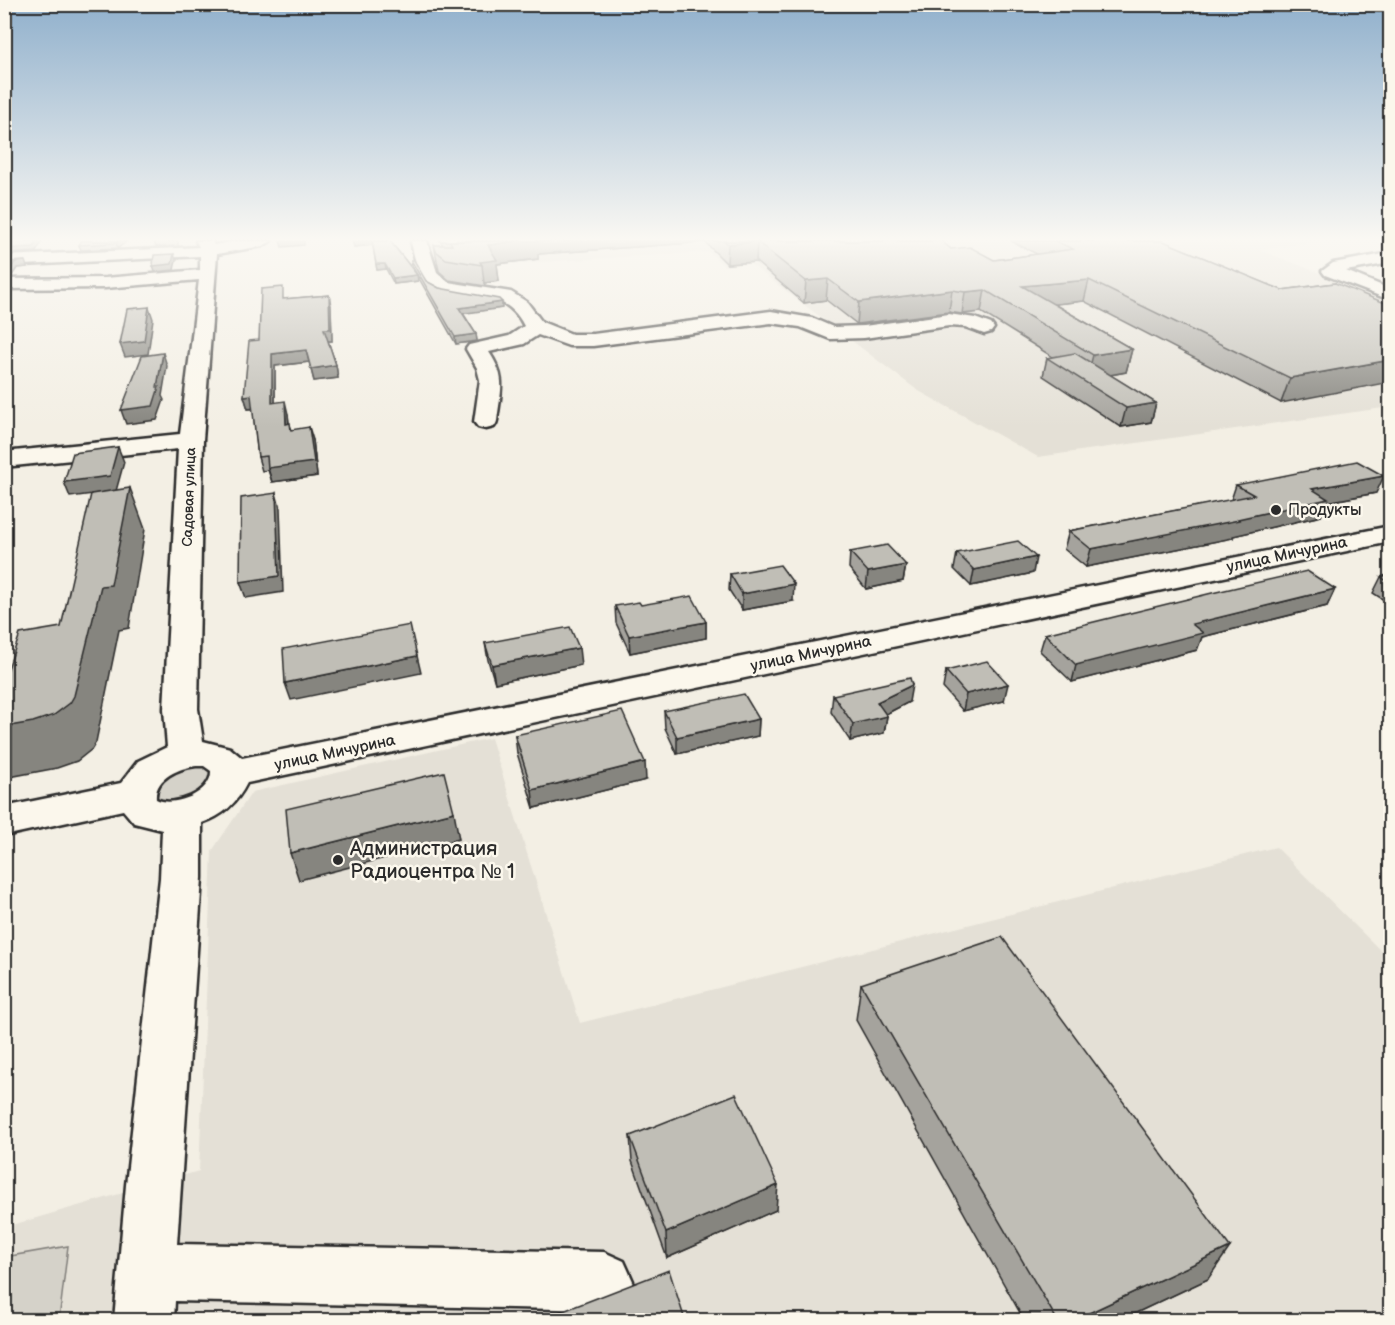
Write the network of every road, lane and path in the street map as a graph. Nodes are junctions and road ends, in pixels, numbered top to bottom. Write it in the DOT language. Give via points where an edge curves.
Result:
graph roads {
  1 [pos="203,303"];
  2 [pos="517,303"];
  3 [pos="534,326"];
  4 [pos="984,328"];
  5 [pos="486,422"];
  6 [pos="191,440"];
  7 [pos="10,469"];
  8 [pos="1390,534"];
  9 [pos="186,754"];
  10 [pos="231,773"];
  11 [pos="135,794"];
  12 [pos="182,815"];
  13 [pos="4,822"];
  14 [pos="604,1281"];
  15 [pos="146,1296"];
  1 -- 6 [label="street, Садовая улица"];
  2 -- 3 [label="street"];
  3 -- 4 [label="street" via="569,340 771,317 806,322 830,333 949,320"];
  3 -- 5 [label="street" via="516,340 476,349 490,368"];
  6 -- 7 [label="street"];
  6 -- 9 [label="street, Садовая улица" via="181,709"];
  8 -- 10 [label="street, улица Мичурина"];
  9 -- 10 [label="street" via="218,756 228,763"];
  9 -- 11 [label="street" via="152,770"];
  10 -- 12 [label="street" via="228,786 217,798"];
  11 -- 12 [label="street" via="138,805 147,813"];
  11 -- 13 [label="street"];
  12 -- 15 [label="street"];
  14 -- 15 [label="street"];
}
